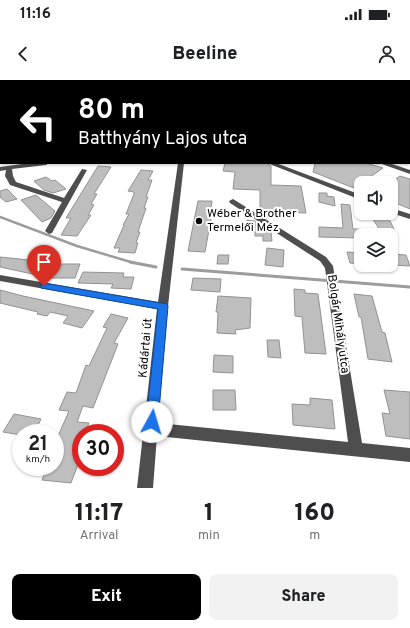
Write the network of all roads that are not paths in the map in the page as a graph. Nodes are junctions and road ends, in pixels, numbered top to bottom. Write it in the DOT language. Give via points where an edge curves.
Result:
graph roads {
  1 [pos="39,164"];
  2 [pos="181,164"];
  3 [pos="273,164"];
  4 [pos="385,164"];
  5 [pos="9,168"];
  6 [pos="0,170"];
  7 [pos="84,170"];
  8 [pos="410,172"];
  9 [pos="354,195"];
  10 [pos="66,201"];
  11 [pos="234,201"];
  12 [pos="398,213"];
  13 [pos="410,217"];
  14 [pos="49,231"];
  15 [pos="0,278"];
  16 [pos="163,306"];
  17 [pos="151,429"];
  18 [pos="356,449"];
  19 [pos="410,455"];
  20 [pos="145,488"];
  1 -- 5 [label="street"];
  2 -- 16 [label="street, Kádártai út"];
  3 -- 9 [label="street"];
  4 -- 8 [label="street"];
  5 -- 6 [label="street"];
  5 -- 10 [label="street" via="10,179 17,185"];
  7 -- 10 [label="street"];
  10 -- 14 [label="street"];
  11 -- 18 [label="street, Bolgár Mihály utca" via="323,259 330,268"];
  12 -- 13 [label="street"];
  15 -- 16 [label="street"];
  16 -- 17 [label="street, Kádártai út"];
  17 -- 18 [label="street"];
  17 -- 20 [label="street, Kádártai út"];
  18 -- 19 [label="street"];
}
